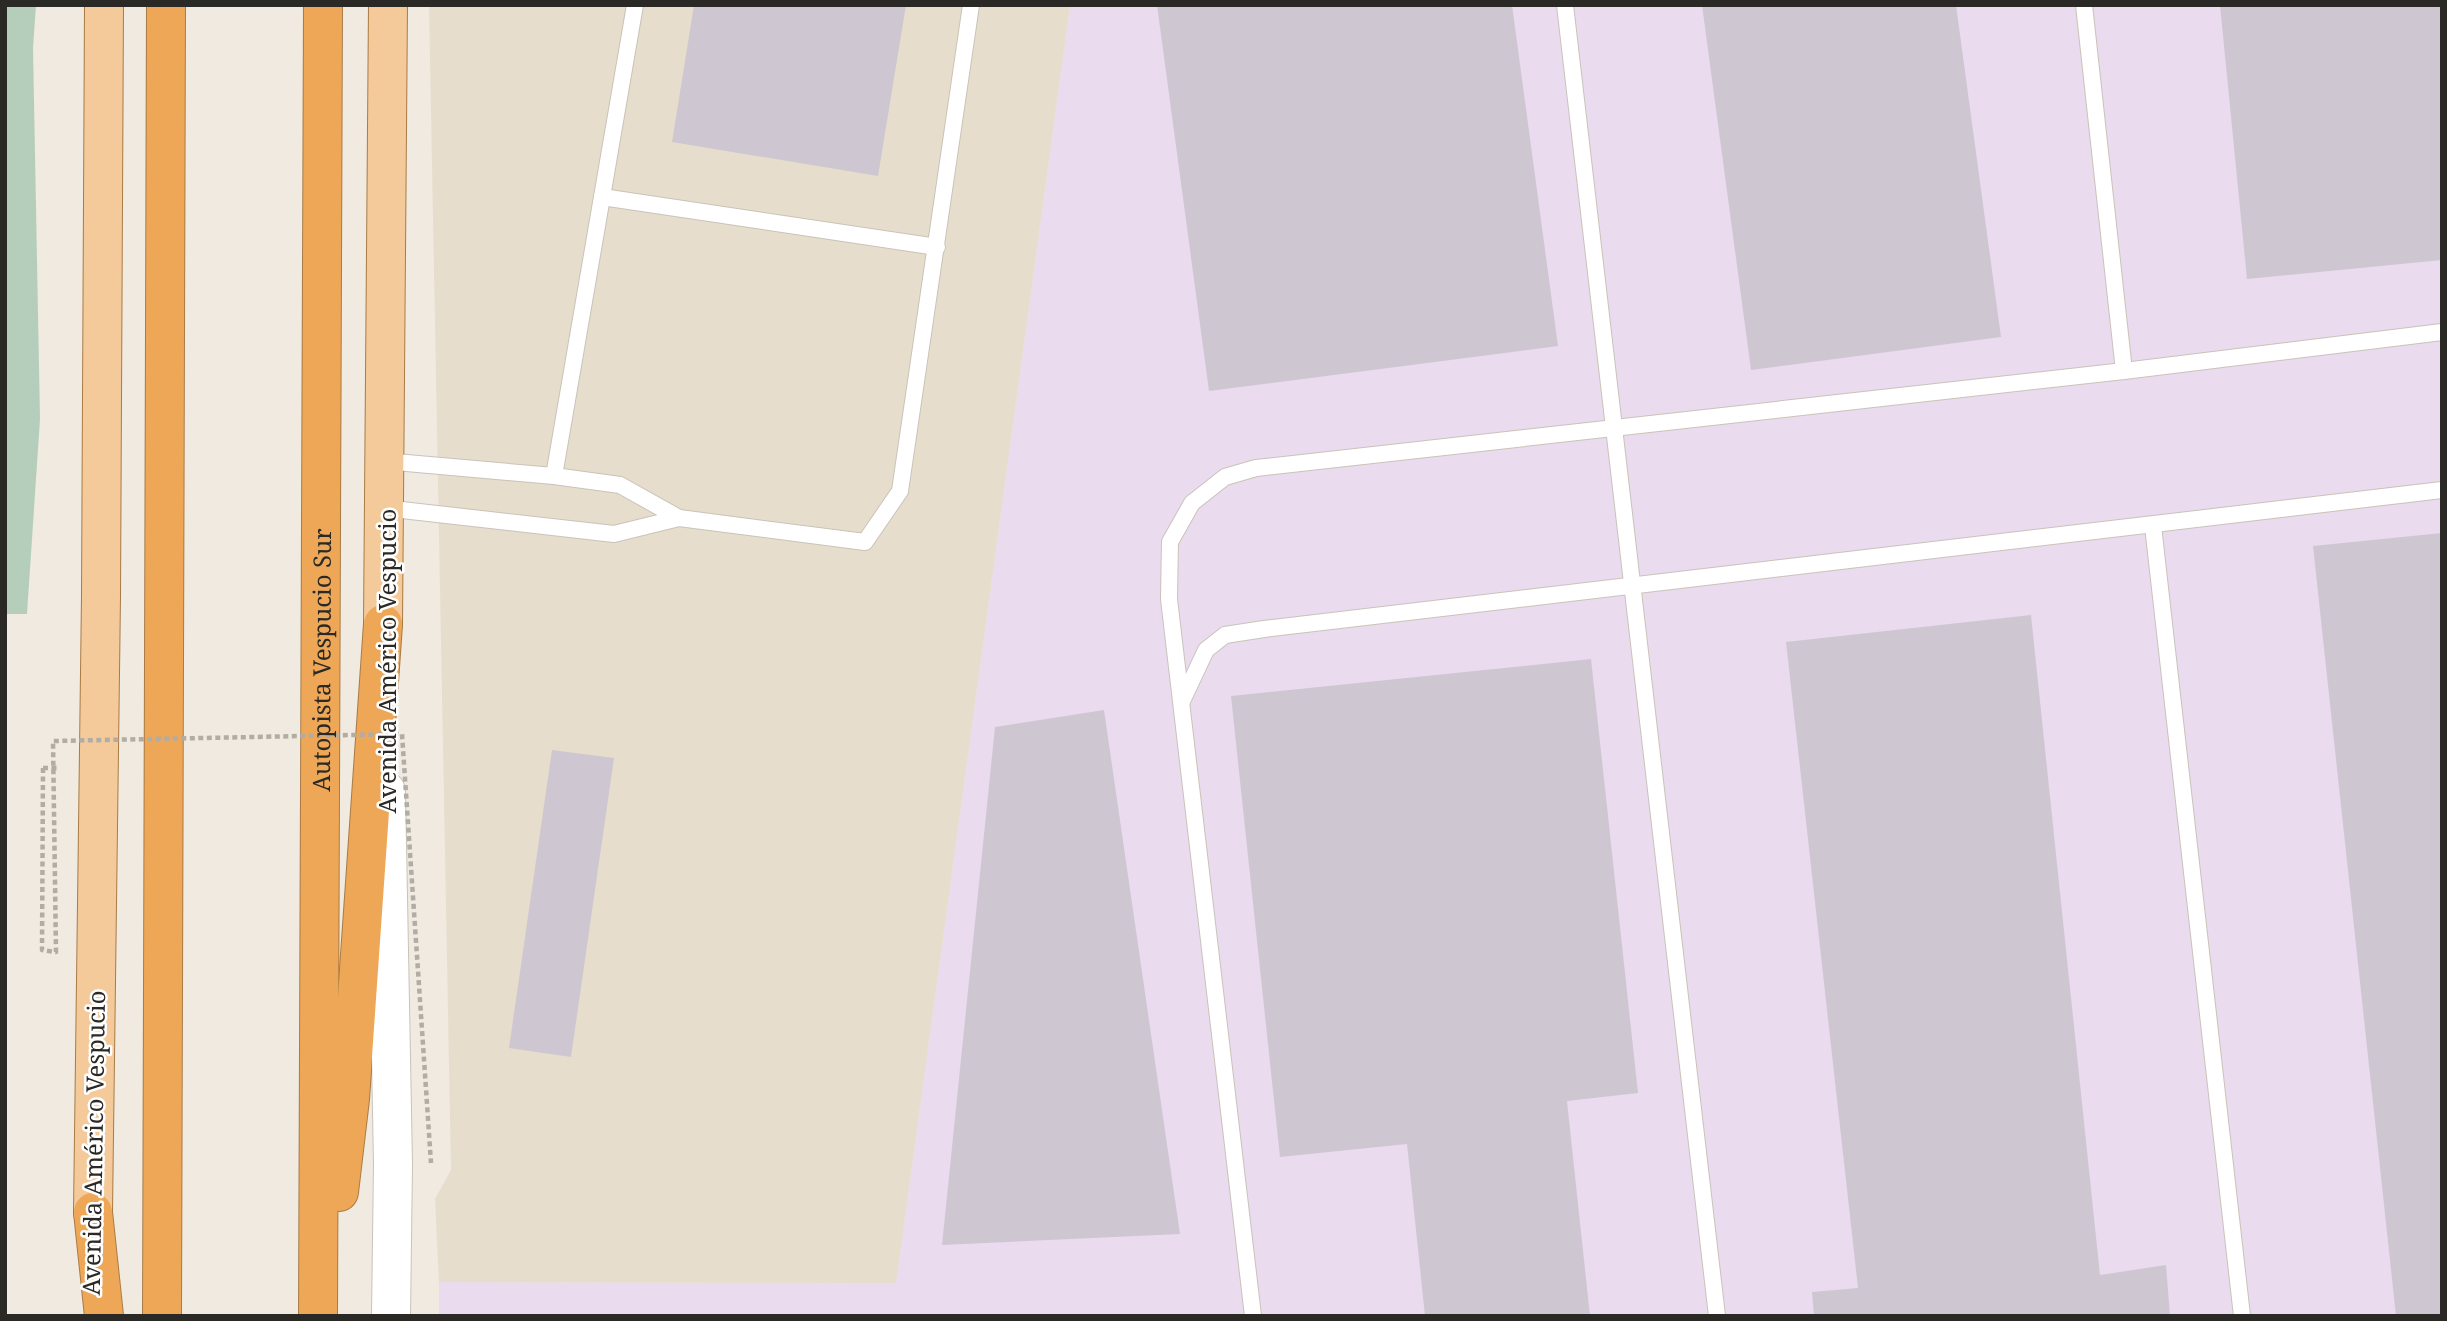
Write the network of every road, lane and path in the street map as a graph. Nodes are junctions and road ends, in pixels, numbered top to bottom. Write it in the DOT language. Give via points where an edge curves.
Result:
graph roads {
  1 [pos="104,5"];
  2 [pos="166,5"];
  3 [pos="323,5"];
  4 [pos="388,5"];
  5 [pos="635,5"];
  6 [pos="971,5"];
  7 [pos="1565,5"];
  8 [pos="2084,5"];
  9 [pos="602,197"];
  10 [pos="937,247"];
  11 [pos="2442,332"];
  12 [pos="2124,371"];
  13 [pos="1615,429"];
  14 [pos="384,461"];
  15 [pos="554,476"];
  16 [pos="2442,490"];
  17 [pos="384,508"];
  18 [pos="679,518"];
  19 [pos="2154,526"];
  20 [pos="1633,585"];
  21 [pos="383,624"];
  22 [pos="1181,703"];
  23 [pos="43,768"];
  24 [pos="431,1163"];
  25 [pos="93,1212"];
  26 [pos="91,1316"];
  27 [pos="104,1316"];
  28 [pos="162,1316"];
  29 [pos="318,1316"];
  30 [pos="325,1316"];
  31 [pos="391,1316"];
  32 [pos="1253,1316"];
  33 [pos="1717,1316"];
  34 [pos="2242,1316"];
  1 -- 25 [label="main road, Avenida Américo Vespucio"];
  2 -- 28 [label="highway"];
  3 -- 29 [label="highway, Autopista Vespucio Sur"];
  4 -- 14 [label="main road, Avenida Américo Vespucio"];
  5 -- 9 [label="lane"];
  6 -- 10 [label="lane"];
  7 -- 13 [label="lane"];
  8 -- 12 [label="lane"];
  9 -- 10 [label="lane"];
  9 -- 15 [label="lane"];
  10 -- 18 [label="lane" via="900,491 865,542"];
  11 -- 12 [label="lane"];
  12 -- 13 [label="lane"];
  13 -- 20 [label="lane"];
  13 -- 22 [label="lane" via="1256,468 1225,477 1192,503 1170,542 1169,599"];
  14 -- 15 [label="lane"];
  14 -- 17 [label="main road, Avenida Américo Vespucio"];
  15 -- 18 [label="lane" via="620,485"];
  16 -- 19 [label="lane"];
  17 -- 18 [label="lane" via="614,534"];
  17 -- 21 [label="main road, Avenida Américo Vespucio"];
  19 -- 20 [label="lane"];
  19 -- 34 [label="lane"];
  20 -- 22 [label="lane" via="1225,635 1206,650"];
  20 -- 33 [label="lane"];
  21 -- 30 [label="highway" via="350,1100"];
  21 -- 31 [label="main road, Avenida Américo Vespucio" via="393,1164"];
  22 -- 32 [label="lane"];
  23 -- 24 [label="path, bridge" via="42,950 55,952 52,741 402,734"];
  25 -- 26 [label="main road, Avenida Américo Vespucio"];
  25 -- 27 [label="highway"];
}
